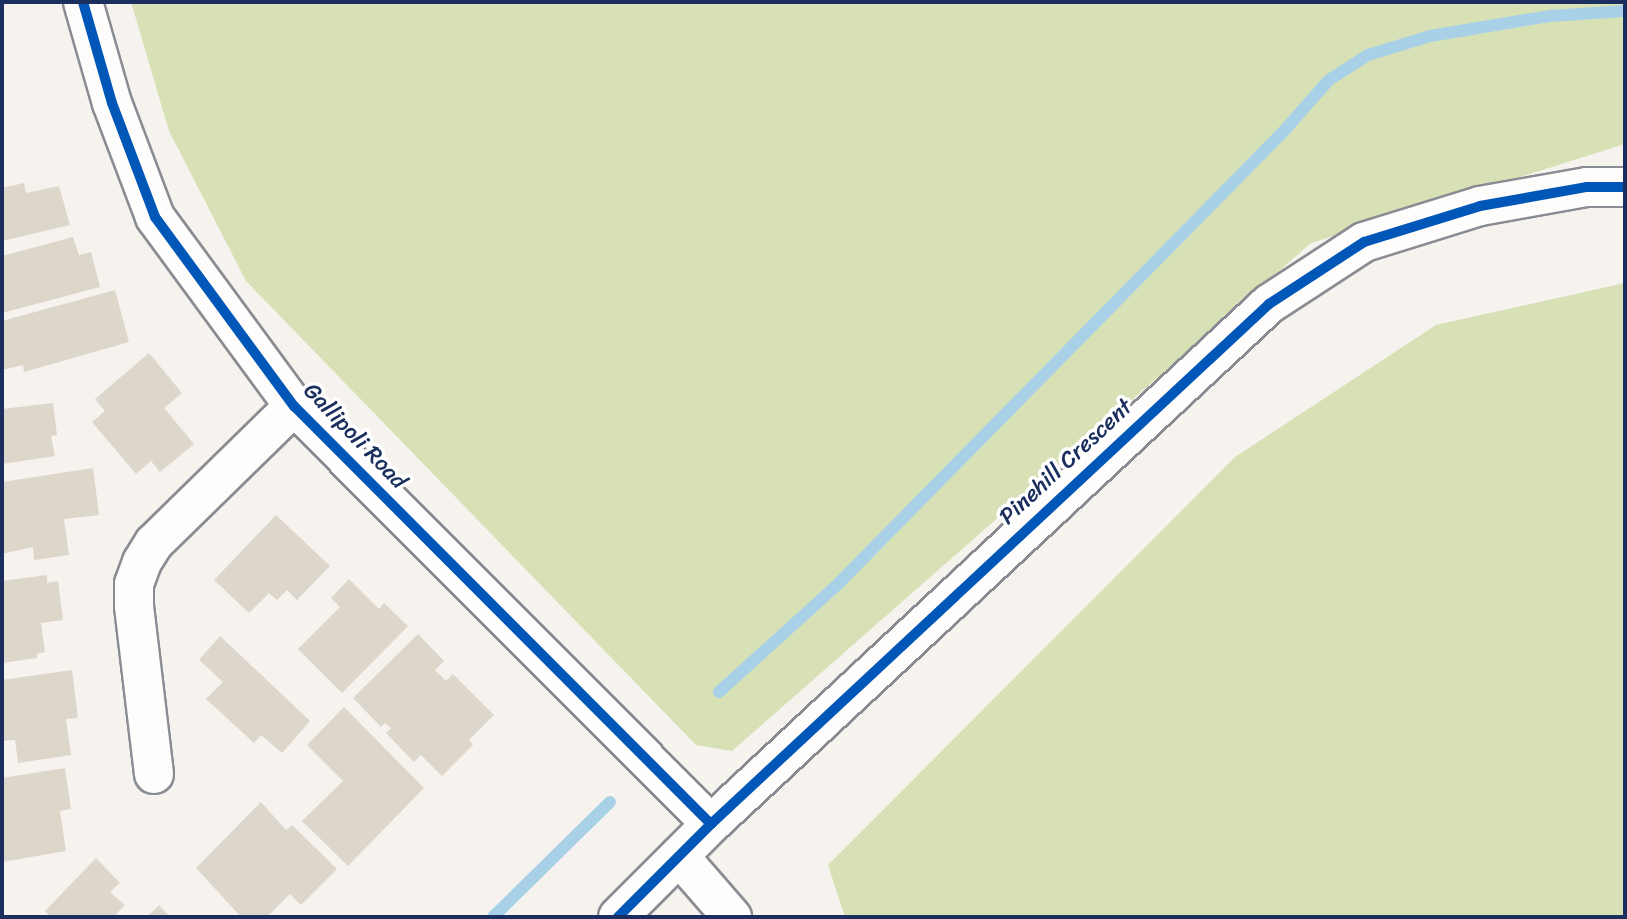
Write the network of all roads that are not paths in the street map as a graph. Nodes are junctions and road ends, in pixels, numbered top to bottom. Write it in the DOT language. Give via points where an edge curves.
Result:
graph roads {
  1 [pos="83,2"];
  2 [pos="1625,187"];
  3 [pos="294,406"];
  4 [pos="154,774"];
  5 [pos="711,824"];
  6 [pos="679,856"];
  7 [pos="618,917"];
  8 [pos="732,917"];
  1 -- 3 [label="street, Gallipoli Road" via="112,103 155,217"];
  2 -- 5 [label="street, Pinehill Crescent" via="1587,187 1480,206 1364,242 1269,304"];
  3 -- 4 [label="street" via="154,543 142,562 134,584 134,606"];
  3 -- 5 [label="street, Gallipoli Road"];
  5 -- 6 [label="street, Pinehill Crescent"];
  6 -- 7 [label="street, Pinehill Crescent"];
  6 -- 8 [label="street"];
}
